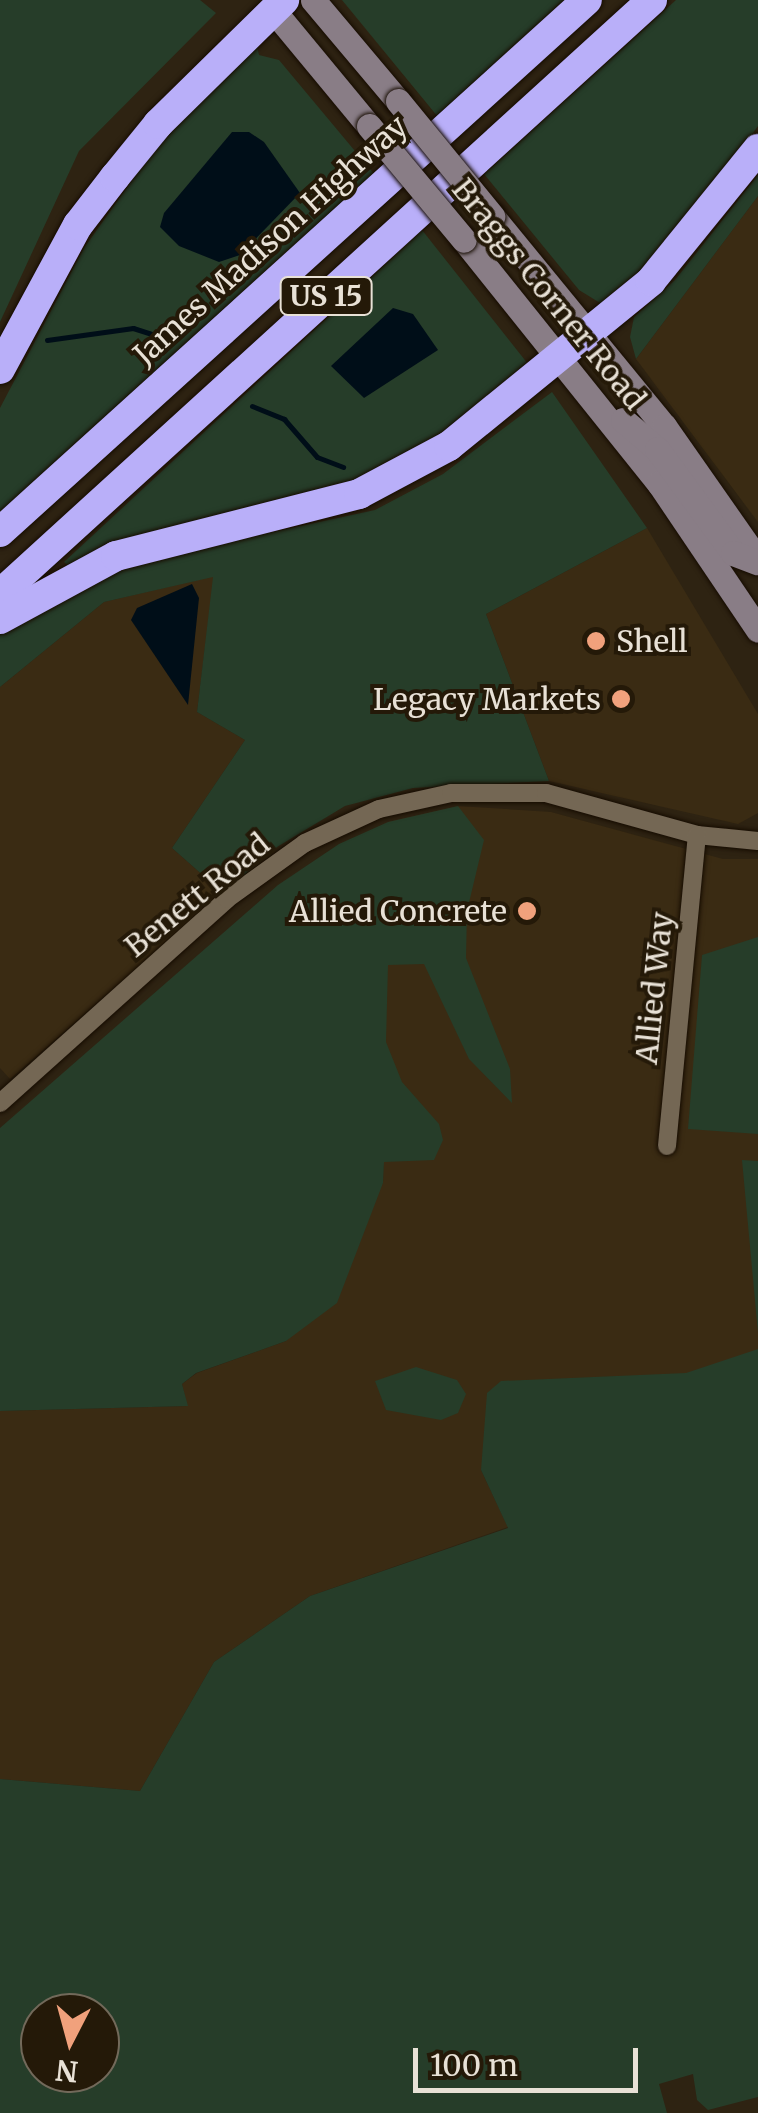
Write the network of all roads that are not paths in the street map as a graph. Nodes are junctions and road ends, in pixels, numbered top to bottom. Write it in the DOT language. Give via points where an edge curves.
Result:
graph roads {
  1 [pos="313,0"];
  2 [pos="587,0"];
  3 [pos="652,0"];
  4 [pos="278,5"];
  5 [pos="758,149"];
  6 [pos="590,334"];
  7 [pos="560,358"];
  8 [pos="0,368"];
  9 [pos="591,396"];
  10 [pos="0,532"];
  11 [pos="758,561"];
  12 [pos="0,594"];
  13 [pos="0,620"];
  14 [pos="758,630"];
  15 [pos="697,835"];
  16 [pos="758,840"];
  17 [pos="0,1103"];
  18 [pos="668,1146"];
  1 -- 6 [label="main road, Braggs Corner Road, bridge"];
  2 -- 10 [label="highway, James Madison Highway / US 15"];
  3 -- 12 [label="highway, US 15"];
  4 -- 7 [label="main road, Braggs Corner Road, bridge"];
  4 -- 8 [label="highway" via="158,124 78,225"];
  5 -- 6 [label="highway" via="682,248"];
  6 -- 7 [label="highway"];
  6 -- 11 [label="main road, Braggs Corner Road"];
  7 -- 9 [label="main road, Braggs Corner Road"];
  7 -- 13 [label="highway" via="450,446 390,480 322,505 116,556"];
  9 -- 11 [label="main road" via="652,444 733,553"];
  9 -- 14 [label="main road, Braggs Corner Road"];
  15 -- 16 [label="street, Benett Road"];
  15 -- 17 [label="street, Benett Road" via="546,793 451,793 379,809 305,844 227,899"];
  15 -- 18 [label="street, Allied Way"];
}
